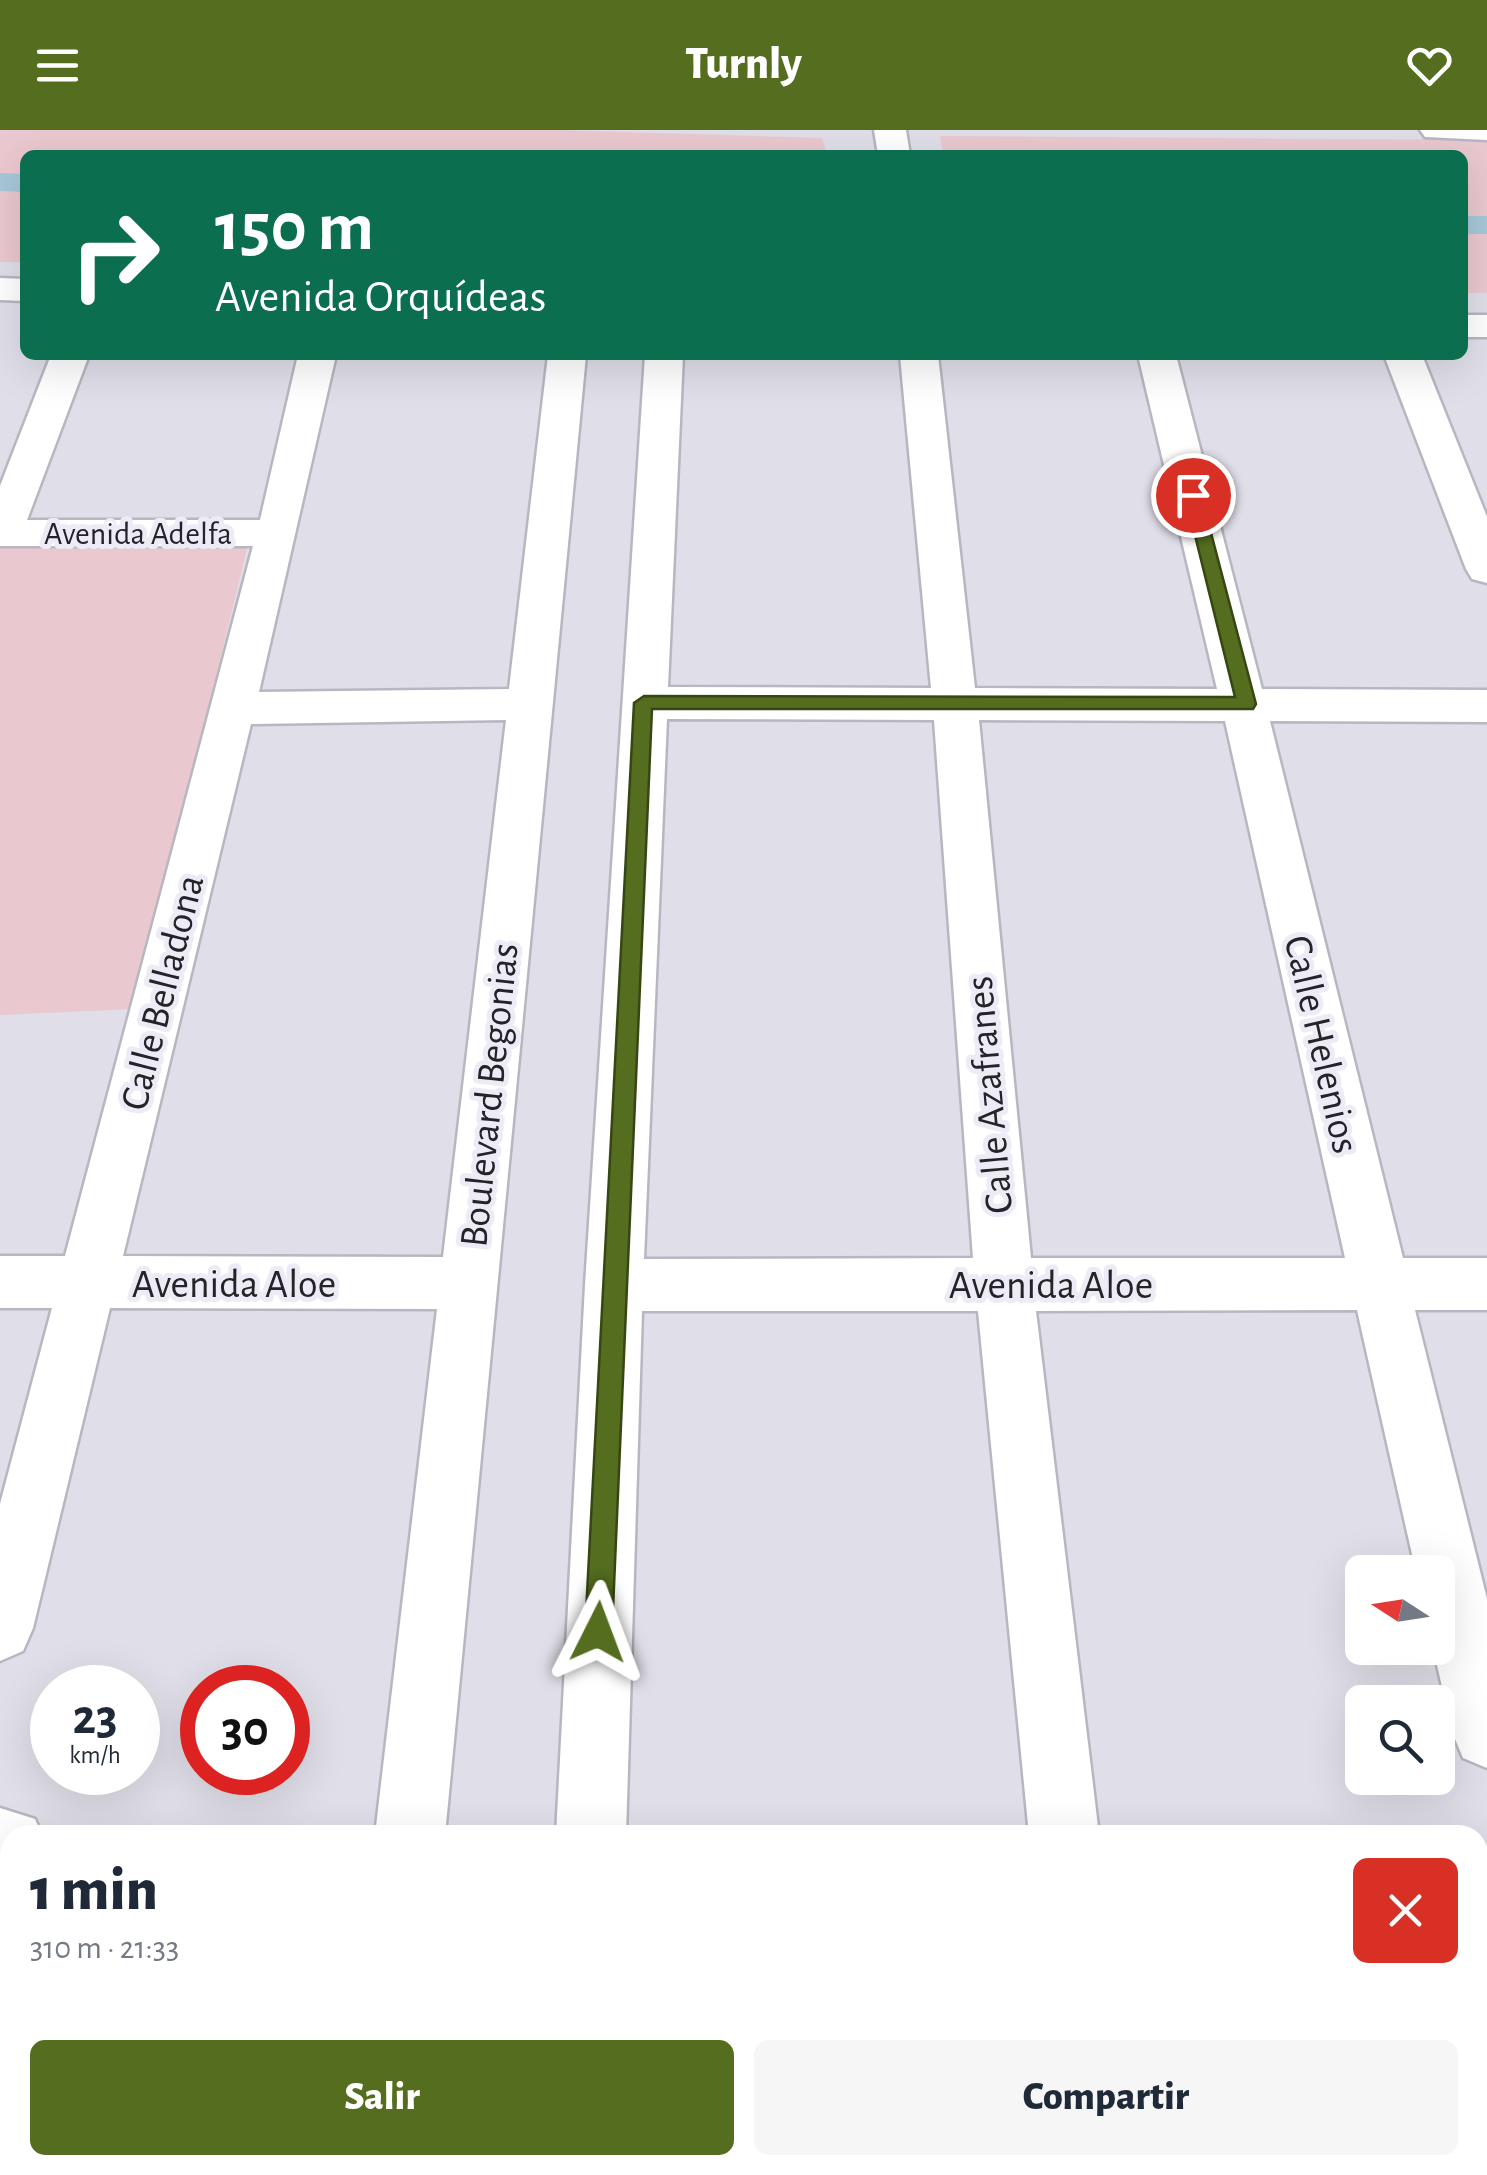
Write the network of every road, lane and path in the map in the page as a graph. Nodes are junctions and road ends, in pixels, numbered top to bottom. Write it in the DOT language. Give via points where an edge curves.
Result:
graph roads {
  1 [pos="1436,130"];
  2 [pos="1487,130"];
  3 [pos="68,360"];
  4 [pos="316,360"];
  5 [pos="566,360"];
  6 [pos="664,360"];
  7 [pos="920,360"];
  8 [pos="1159,360"];
  9 [pos="1404,360"];
  10 [pos="277,532"];
  11 [pos="1,533"];
  12 [pos="1487,569"];
  13 [pos="644,703"];
  14 [pos="530,704"];
  15 [pos="1246,704"];
  16 [pos="955,706"];
  17 [pos="1487,706"];
  18 [pos="232,708"];
  19 [pos="0,1282"];
  20 [pos="87,1282"];
  21 [pos="468,1283"];
  22 [pos="1004,1284"];
  23 [pos="1377,1284"];
  24 [pos="1487,1284"];
  25 [pos="614,1285"];
  26 [pos="0,1628"];
  27 [pos="1487,1734"];
  28 [pos="411,1825"];
  29 [pos="591,1825"];
  30 [pos="1063,1825"];
  1 -- 2 [label="street"];
  3 -- 11 [label="street"];
  4 -- 10 [label="street, Calle Belladona"];
  5 -- 14 [label="street, Boulevard Begonias"];
  6 -- 13 [label="street"];
  7 -- 16 [label="street, Calle Azafranes"];
  8 -- 15 [label="street, Calle Helenios"];
  9 -- 12 [label="street"];
  10 -- 11 [label="street, Avenida Adelfa"];
  10 -- 18 [label="street, Calle Belladona"];
  13 -- 16 [label="street"];
  13 -- 25 [label="street"];
  14 -- 18 [label="street"];
  14 -- 21 [label="street, Boulevard Begonias"];
  15 -- 16 [label="street"];
  15 -- 17 [label="street"];
  15 -- 23 [label="street, Calle Helenios"];
  16 -- 22 [label="street, Calle Azafranes"];
  18 -- 20 [label="street, Calle Belladona"];
  19 -- 20 [label="street, Avenida Aloe"];
  20 -- 21 [label="street, Avenida Aloe"];
  20 -- 26 [label="street, Calle Belladona"];
  21 -- 28 [label="street, Boulevard Begonias"];
  22 -- 23 [label="street, Avenida Aloe"];
  22 -- 25 [label="street, Avenida Aloe"];
  22 -- 30 [label="street, Calle Azafranes"];
  23 -- 24 [label="street, Avenida Aloe"];
  23 -- 27 [label="street, Calle Helenios"];
  25 -- 29 [label="street"];
}
